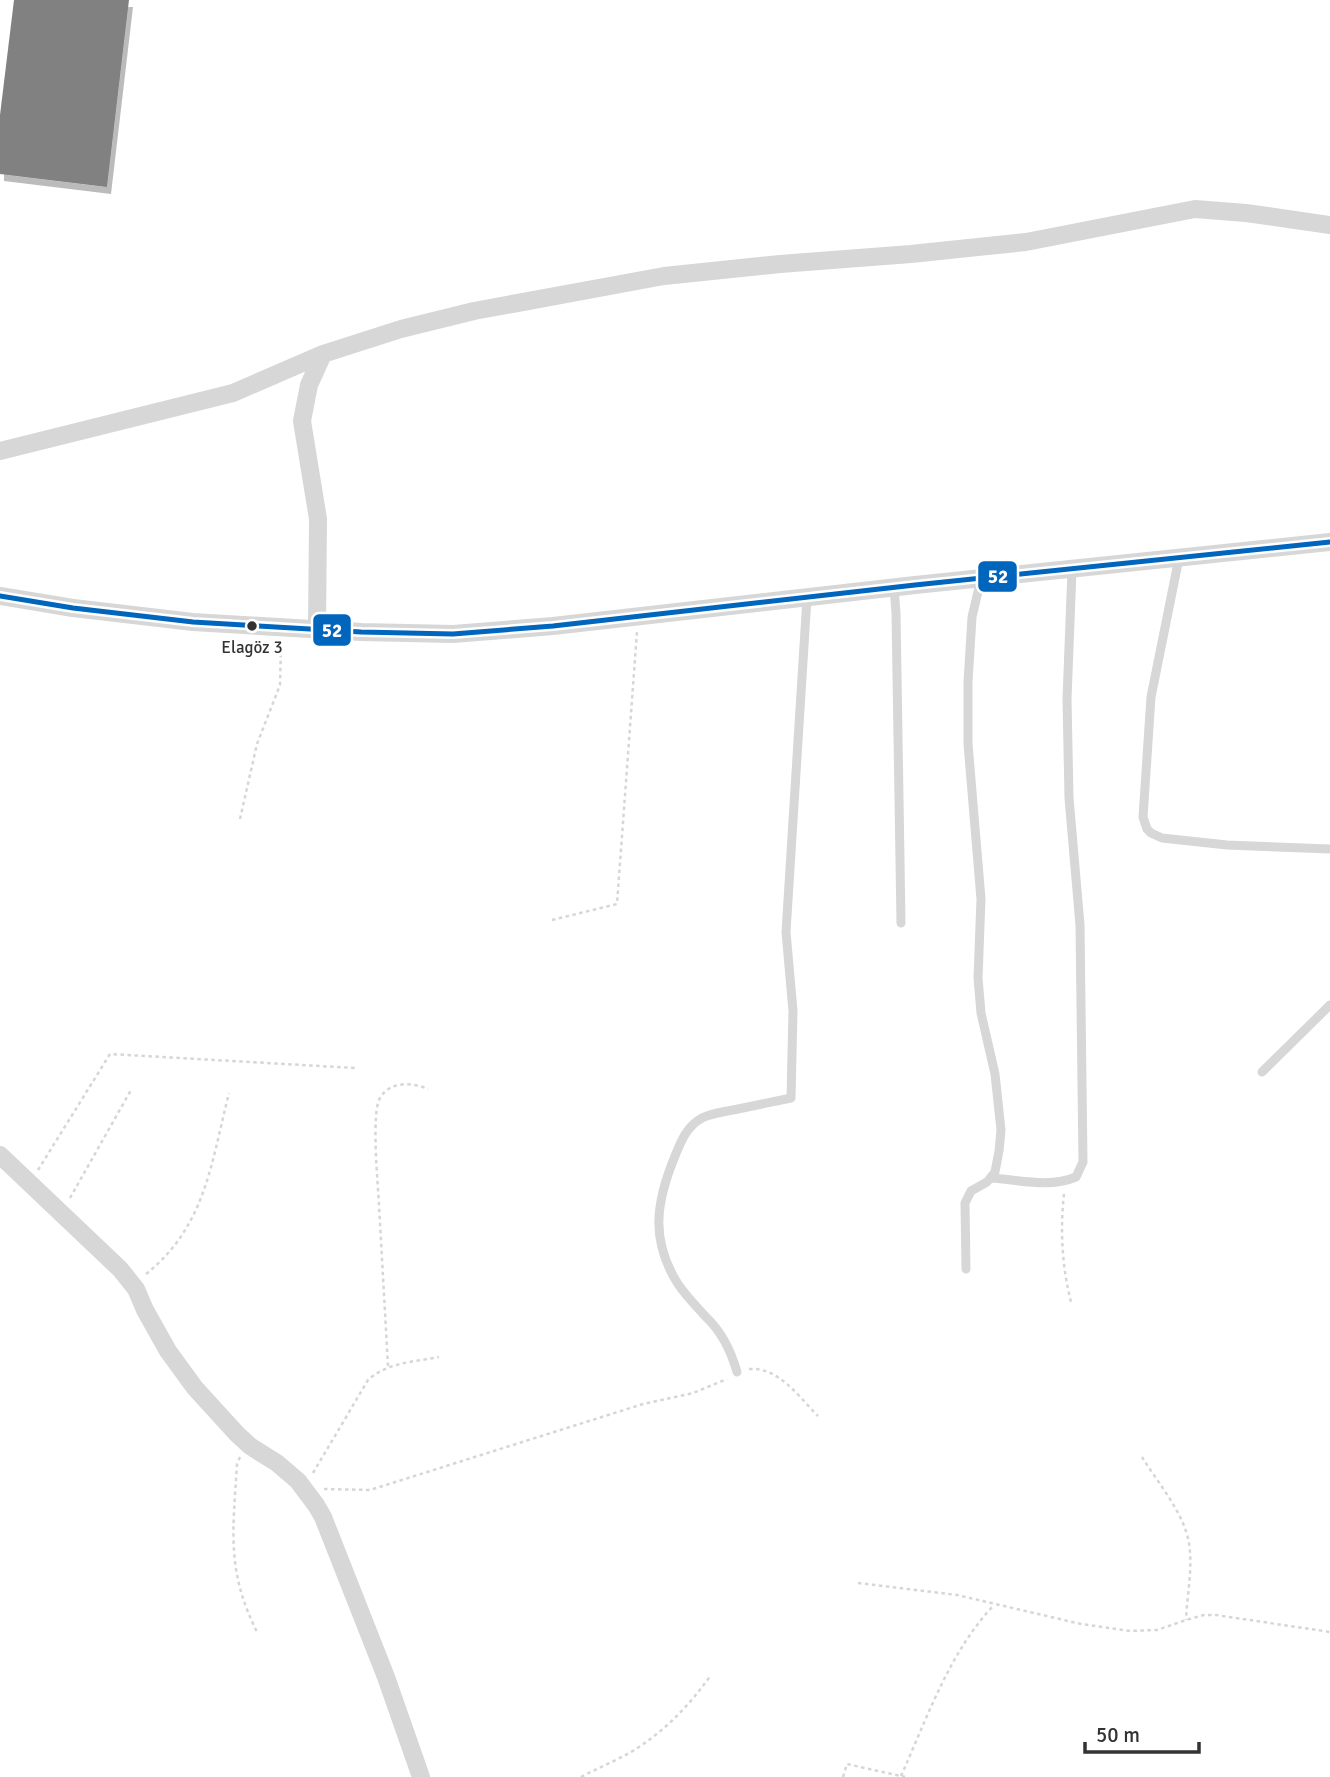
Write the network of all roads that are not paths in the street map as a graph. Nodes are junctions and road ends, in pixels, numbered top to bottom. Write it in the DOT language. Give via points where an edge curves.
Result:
graph roads {
  1 [pos="1330,225"];
  2 [pos="323,354"];
  3 [pos="0,452"];
  4 [pos="1330,542"];
  5 [pos="1179,558"];
  6 [pos="1072,570"];
  7 [pos="981,579"];
  8 [pos="894,588"];
  9 [pos="0,596"];
  10 [pos="807,598"];
  11 [pos="317,628"];
  12 [pos="1330,849"];
  13 [pos="901,923"];
  14 [pos="1330,1005"];
  15 [pos="1262,1072"];
  16 [pos="0,1154"];
  17 [pos="992,1178"];
  18 [pos="966,1269"];
  19 [pos="737,1372"];
  20 [pos="421,1777"];
  1 -- 2 [label="street" via="1195,209 1026,242 664,276 474,311"];
  2 -- 3 [label="street" via="233,393"];
  2 -- 11 [label="street" via="309,385 302,421 318,519"];
  4 -- 5 [label="street"];
  5 -- 6 [label="street"];
  5 -- 12 [label="lane" via="1151,697 1143,811 1147,829 1161,838 1214,844"];
  6 -- 7 [label="street"];
  6 -- 17 [label="lane" via="1066,699 1080,925 1083,1162 1076,1177 1064,1181"];
  7 -- 8 [label="street"];
  7 -- 17 [label="lane" via="972,617 968,744 981,899 978,978 1000,1130"];
  8 -- 10 [label="street"];
  8 -- 13 [label="lane"];
  9 -- 11 [label="street" via="133,616"];
  10 -- 11 [label="street" via="503,631 372,633"];
  10 -- 19 [label="lane" via="786,932 793,1011 792,1098 711,1114 694,1124 682,1140 660,1203 659,1233 666,1262 687,1296 716,1327"];
  14 -- 15 [label="lane"];
  16 -- 20 [label="street" via="120,1269 156,1331 210,1404 245,1441 304,1488 323,1517"];
  17 -- 18 [label="lane" via="971,1191 965,1203"];
}
